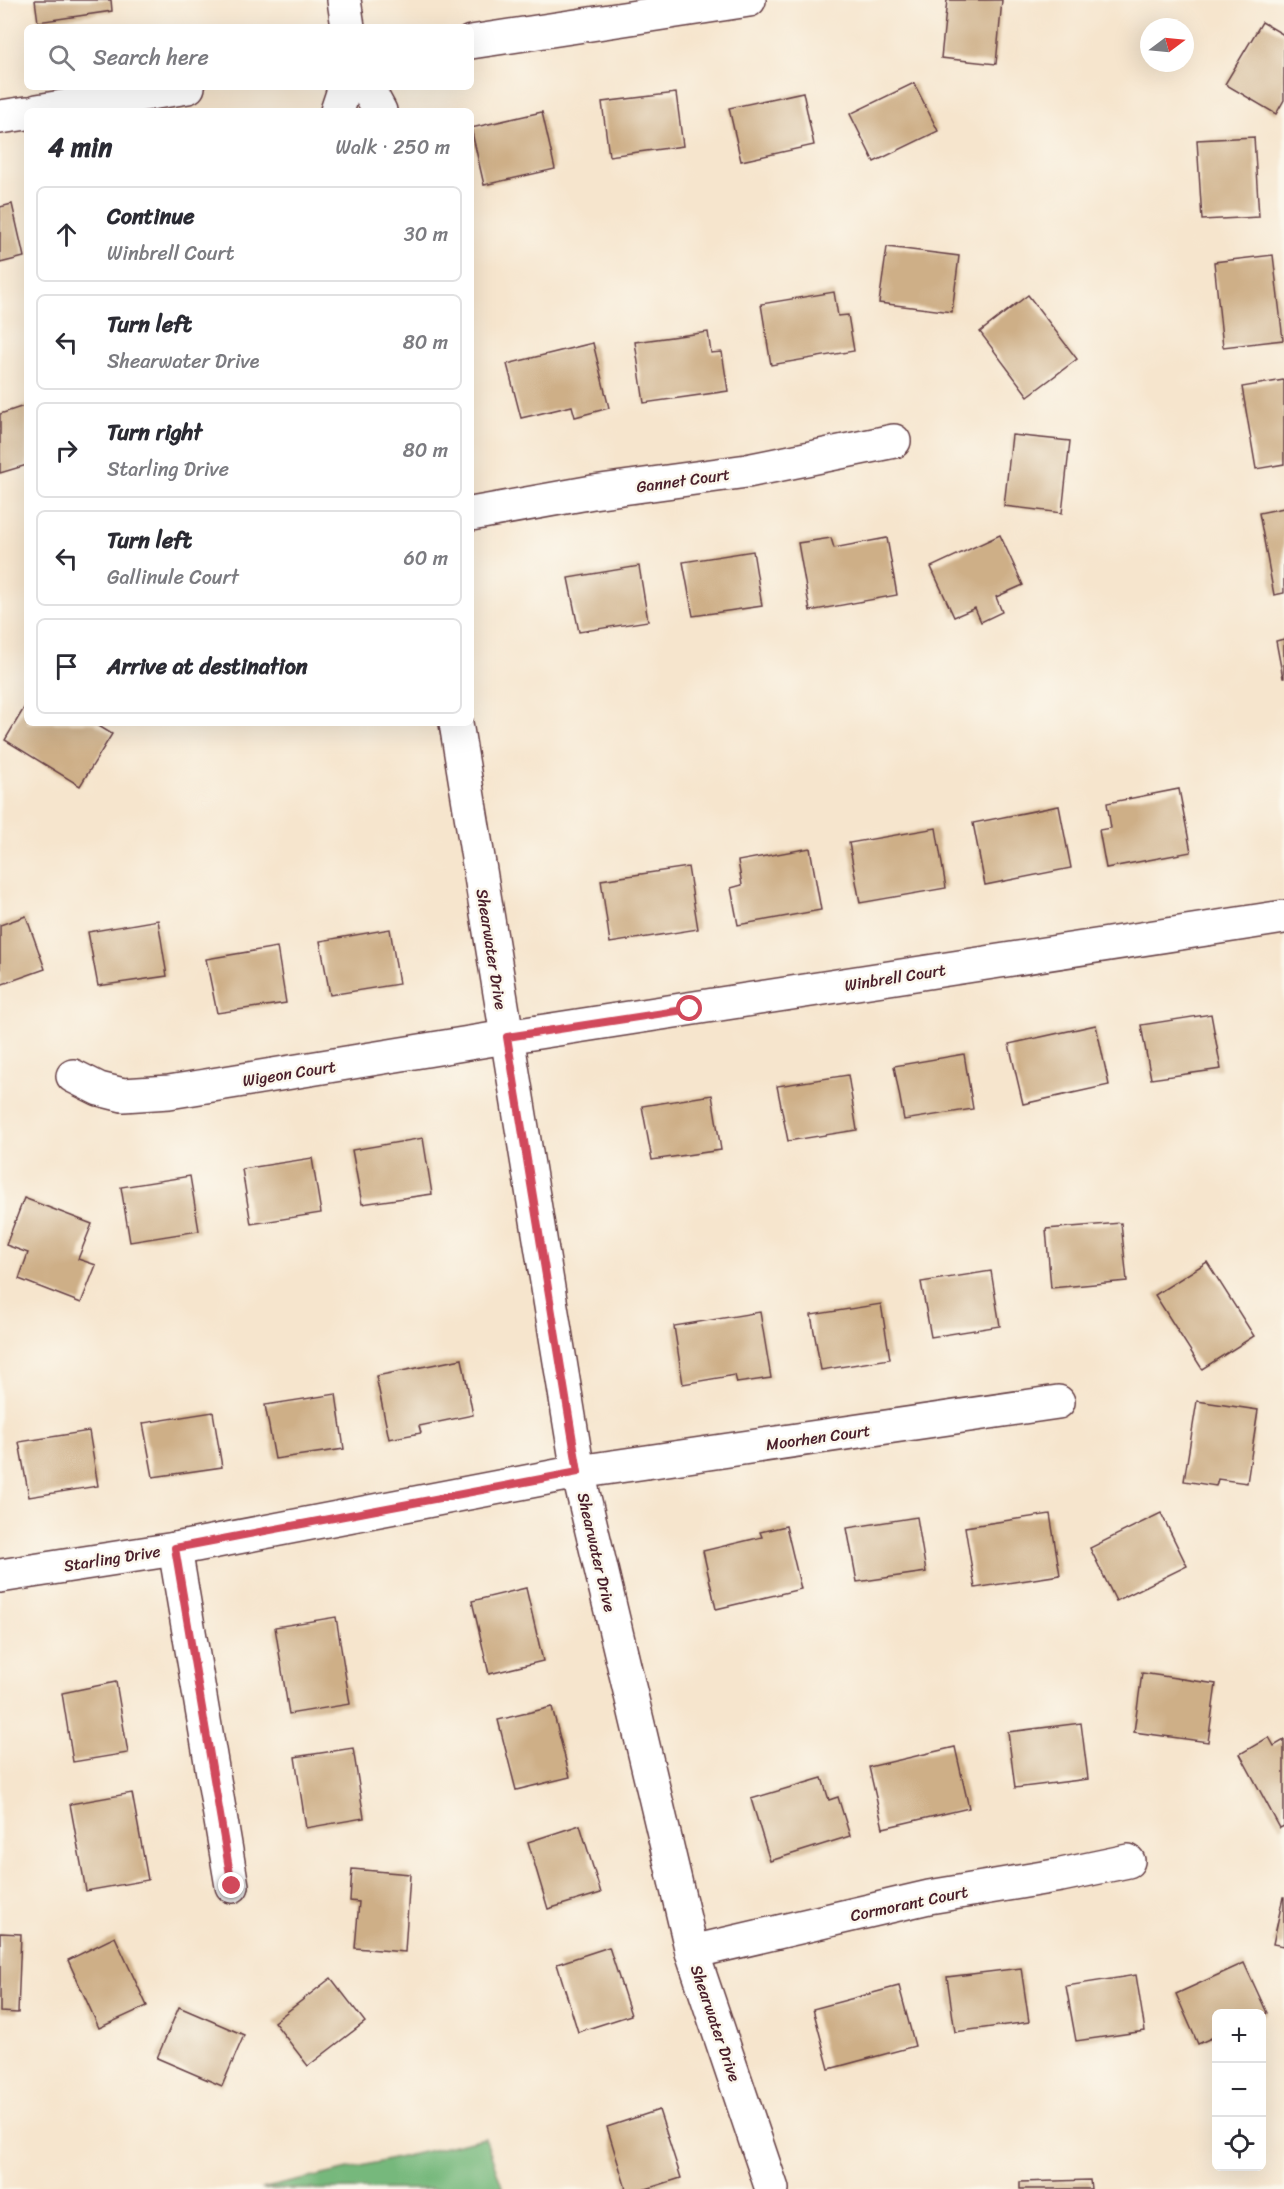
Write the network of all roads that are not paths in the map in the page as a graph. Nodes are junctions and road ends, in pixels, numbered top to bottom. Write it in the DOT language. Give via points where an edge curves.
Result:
graph roads {
  1 [pos="344,0"];
  2 [pos="748,0"];
  3 [pos="348,24"];
  4 [pos="474,42"];
  5 [pos="169,90"];
  6 [pos="344,90"];
  7 [pos="369,90"];
  8 [pos="56,108"];
  9 [pos="338,108"];
  10 [pos="378,108"];
  11 [pos="24,113"];
  12 [pos="0,117"];
  13 [pos="894,441"];
  14 [pos="474,513"];
  15 [pos="456,726"];
  16 [pos="1284,917"];
  17 [pos="507,1037"];
  18 [pos="73,1076"];
  19 [pos="1058,1402"];
  20 [pos="578,1472"];
  21 [pos="175,1548"];
  22 [pos="0,1576"];
  23 [pos="1128,1862"];
  24 [pos="232,1886"];
  25 [pos="692,1952"];
  26 [pos="772,2189"];
  1 -- 3 [label="street"];
  2 -- 4 [label="street"];
  5 -- 8 [label="street"];
  6 -- 9 [label="street"];
  7 -- 10 [label="street"];
  11 -- 12 [label="street"];
  13 -- 14 [label="street, Gannet Court" via="747,471"];
  15 -- 17 [label="street, Shearwater Drive"];
  16 -- 17 [label="street, Winbrell Court"];
  17 -- 18 [label="street, Wigeon Court" via="169,1092 123,1095"];
  17 -- 20 [label="street, Shearwater Drive"];
  19 -- 20 [label="street, Moorhen Court"];
  20 -- 21 [label="street, Starling Drive"];
  20 -- 25 [label="street, Shearwater Drive"];
  21 -- 22 [label="street, Starling Drive"];
  21 -- 24 [label="street"];
  23 -- 25 [label="street, Cormorant Court" via="929,1897"];
  25 -- 26 [label="street, Shearwater Drive"];
}
